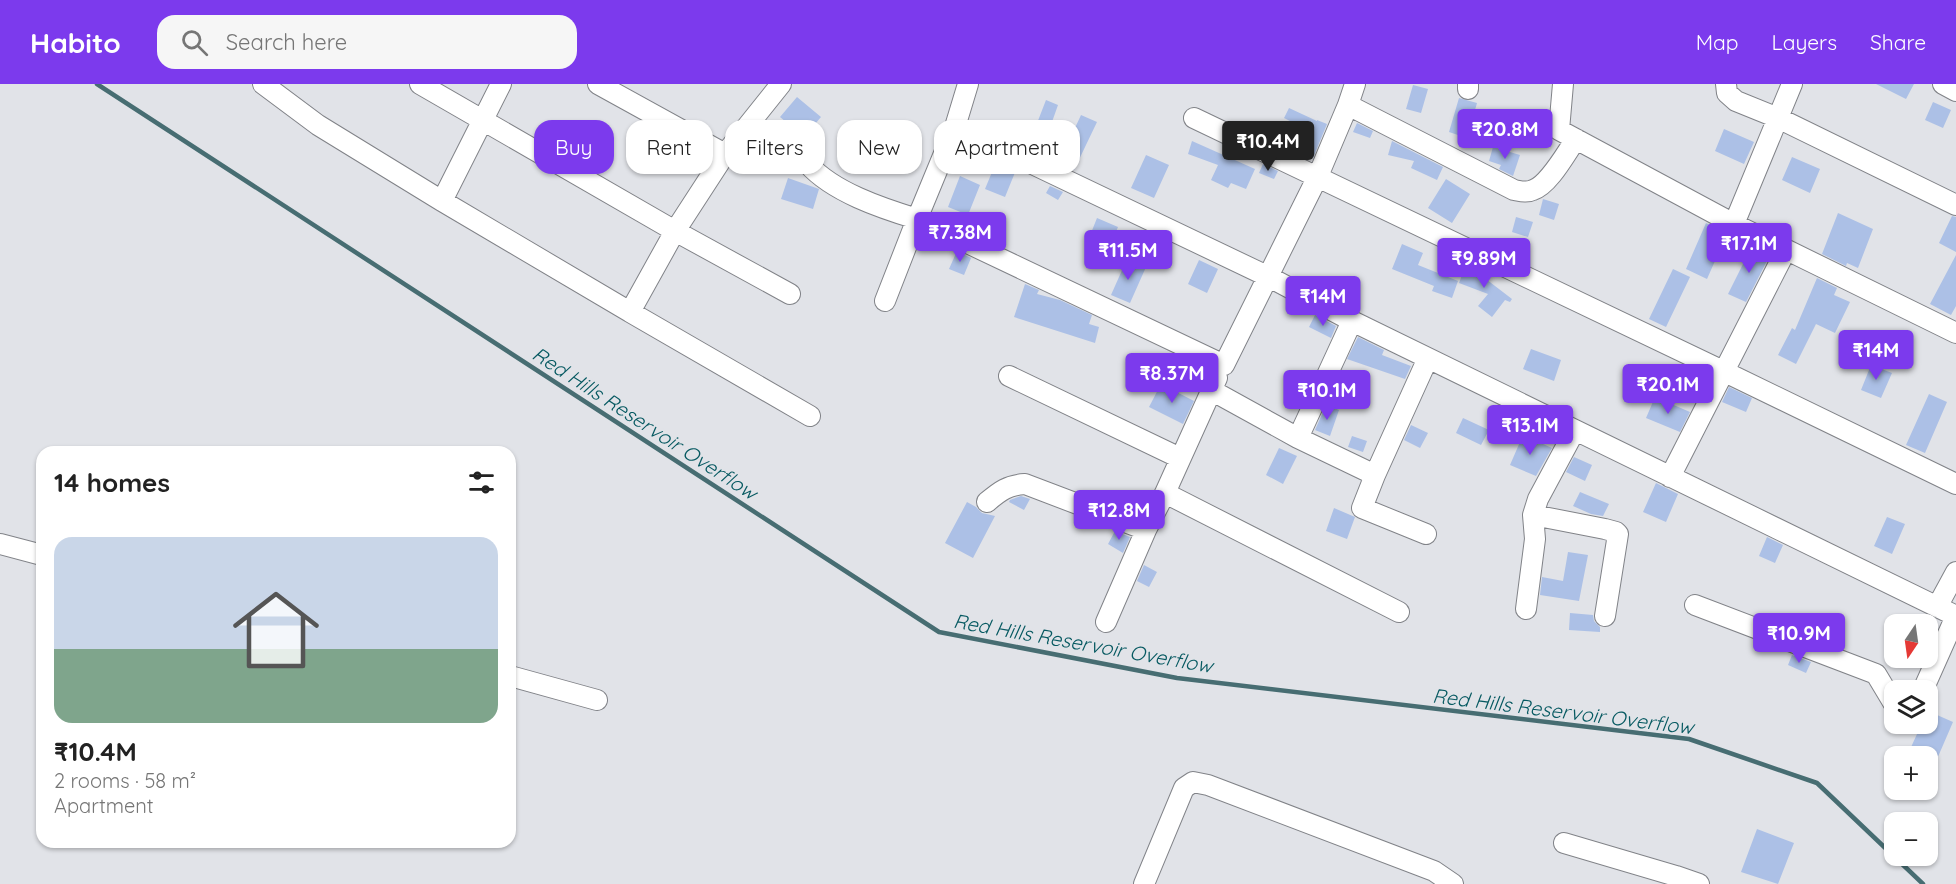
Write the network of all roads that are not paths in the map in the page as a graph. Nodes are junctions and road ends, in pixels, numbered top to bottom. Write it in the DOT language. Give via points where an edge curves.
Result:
graph roads {
  1 [pos="263,84"];
  2 [pos="420,84"];
  3 [pos="501,84"];
  4 [pos="598,84"];
  5 [pos="968,84"];
  6 [pos="1355,84"];
  7 [pos="1563,84"];
  8 [pos="1726,84"];
  9 [pos="1792,84"];
  10 [pos="1943,84"];
  11 [pos="778,85"];
  12 [pos="1956,91"];
  13 [pos="1348,105"];
  14 [pos="1194,118"];
  15 [pos="1778,118"];
  16 [pos="751,120"];
  17 [pos="957,120"];
  18 [pos="482,121"];
  19 [pos="1576,139"];
  20 [pos="725,153"];
  21 [pos="817,174"];
  22 [pos="936,174"];
  23 [pos="1053,174"];
  24 [pos="1318,176"];
  25 [pos="442,201"];
  26 [pos="1956,205"];
  27 [pos="917,219"];
  28 [pos="1734,224"];
  29 [pos="675,231"];
  30 [pos="1786,250"];
  31 [pos="1269,277"];
  32 [pos="790,294"];
  33 [pos="885,301"];
  34 [pos="630,312"];
  35 [pos="1352,321"];
  36 [pos="1956,333"];
  37 [pos="1428,358"];
  38 [pos="1224,365"];
  39 [pos="1725,372"];
  40 [pos="1009,376"];
  41 [pos="1211,390"];
  42 [pos="810,416"];
  43 [pos="1575,430"];
  44 [pos="1298,438"];
  45 [pos="1180,458"];
  46 [pos="1375,475"];
  47 [pos="1671,477"];
  48 [pos="1956,484"];
  49 [pos="1165,493"];
  50 [pos="987,502"];
  51 [pos="1533,515"];
  52 [pos="1146,530"];
  53 [pos="1426,534"];
  54 [pos="0,544"];
  55 [pos="36,553"];
  56 [pos="1956,572"];
  57 [pos="1695,605"];
  58 [pos="1937,607"];
  59 [pos="1526,609"];
  60 [pos="1399,612"];
  61 [pos="1605,616"];
  62 [pos="1956,616"];
  63 [pos="1106,622"];
  64 [pos="516,678"];
  65 [pos="1927,680"];
  66 [pos="1884,687"];
  67 [pos="597,700"];
  68 [pos="1564,843"];
  69 [pos="1144,884"];
  70 [pos="1453,884"];
  71 [pos="1699,884"];
  1 -- 25 [label="street" via="318,125"];
  2 -- 18 [label="street"];
  3 -- 18 [label="street"];
  4 -- 20 [label="street"];
  5 -- 17 [label="street"];
  6 -- 13 [label="street"];
  7 -- 19 [label="street" via="1559,130"];
  8 -- 15 [label="street" via="1727,93 1736,101"];
  9 -- 15 [label="street"];
  10 -- 12 [label="street"];
  11 -- 16 [label="street"];
  13 -- 19 [label="street" via="1522,192 1544,184"];
  13 -- 24 [label="street"];
  14 -- 24 [label="street"];
  15 -- 26 [label="street"];
  15 -- 28 [label="street"];
  18 -- 25 [label="street"];
  18 -- 29 [label="street"];
  19 -- 28 [label="street"];
  20 -- 29 [label="street"];
  21 -- 27 [label="street" via="861,199"];
  22 -- 27 [label="street"];
  23 -- 31 [label="street"];
  24 -- 31 [label="street"];
  24 -- 39 [label="street"];
  25 -- 34 [label="street"];
  27 -- 33 [label="street"];
  27 -- 38 [label="street"];
  28 -- 30 [label="street"];
  29 -- 32 [label="street"];
  29 -- 34 [label="street"];
  30 -- 36 [label="street"];
  30 -- 39 [label="street"];
  31 -- 35 [label="street"];
  31 -- 38 [label="street"];
  34 -- 42 [label="street"];
  35 -- 37 [label="street"];
  35 -- 44 [label="street"];
  37 -- 43 [label="street"];
  37 -- 46 [label="street"];
  38 -- 41 [label="street"];
  39 -- 47 [label="street"];
  39 -- 48 [label="street"];
  40 -- 45 [label="street"];
  41 -- 44 [label="street"];
  41 -- 45 [label="street"];
  43 -- 47 [label="street"];
  43 -- 51 [label="street"];
  44 -- 46 [label="street"];
  45 -- 49 [label="street"];
  46 -- 53 [label="street" via="1362,508"];
  47 -- 58 [label="street"];
  49 -- 52 [label="street"];
  49 -- 60 [label="street"];
  50 -- 52 [label="street" via="1004,488 1025,484"];
  51 -- 59 [label="street" via="1535,538"];
  51 -- 61 [label="street" via="1618,534"];
  52 -- 63 [label="street"];
  54 -- 55 [label="street"];
  56 -- 58 [label="street"];
  57 -- 66 [label="street" via="1876,674"];
  58 -- 62 [label="street"];
  62 -- 65 [label="street"];
  64 -- 67 [label="street"];
  68 -- 71 [label="street"];
  69 -- 70 [label="street" via="1184,788 1193,782 1434,871"];
}
